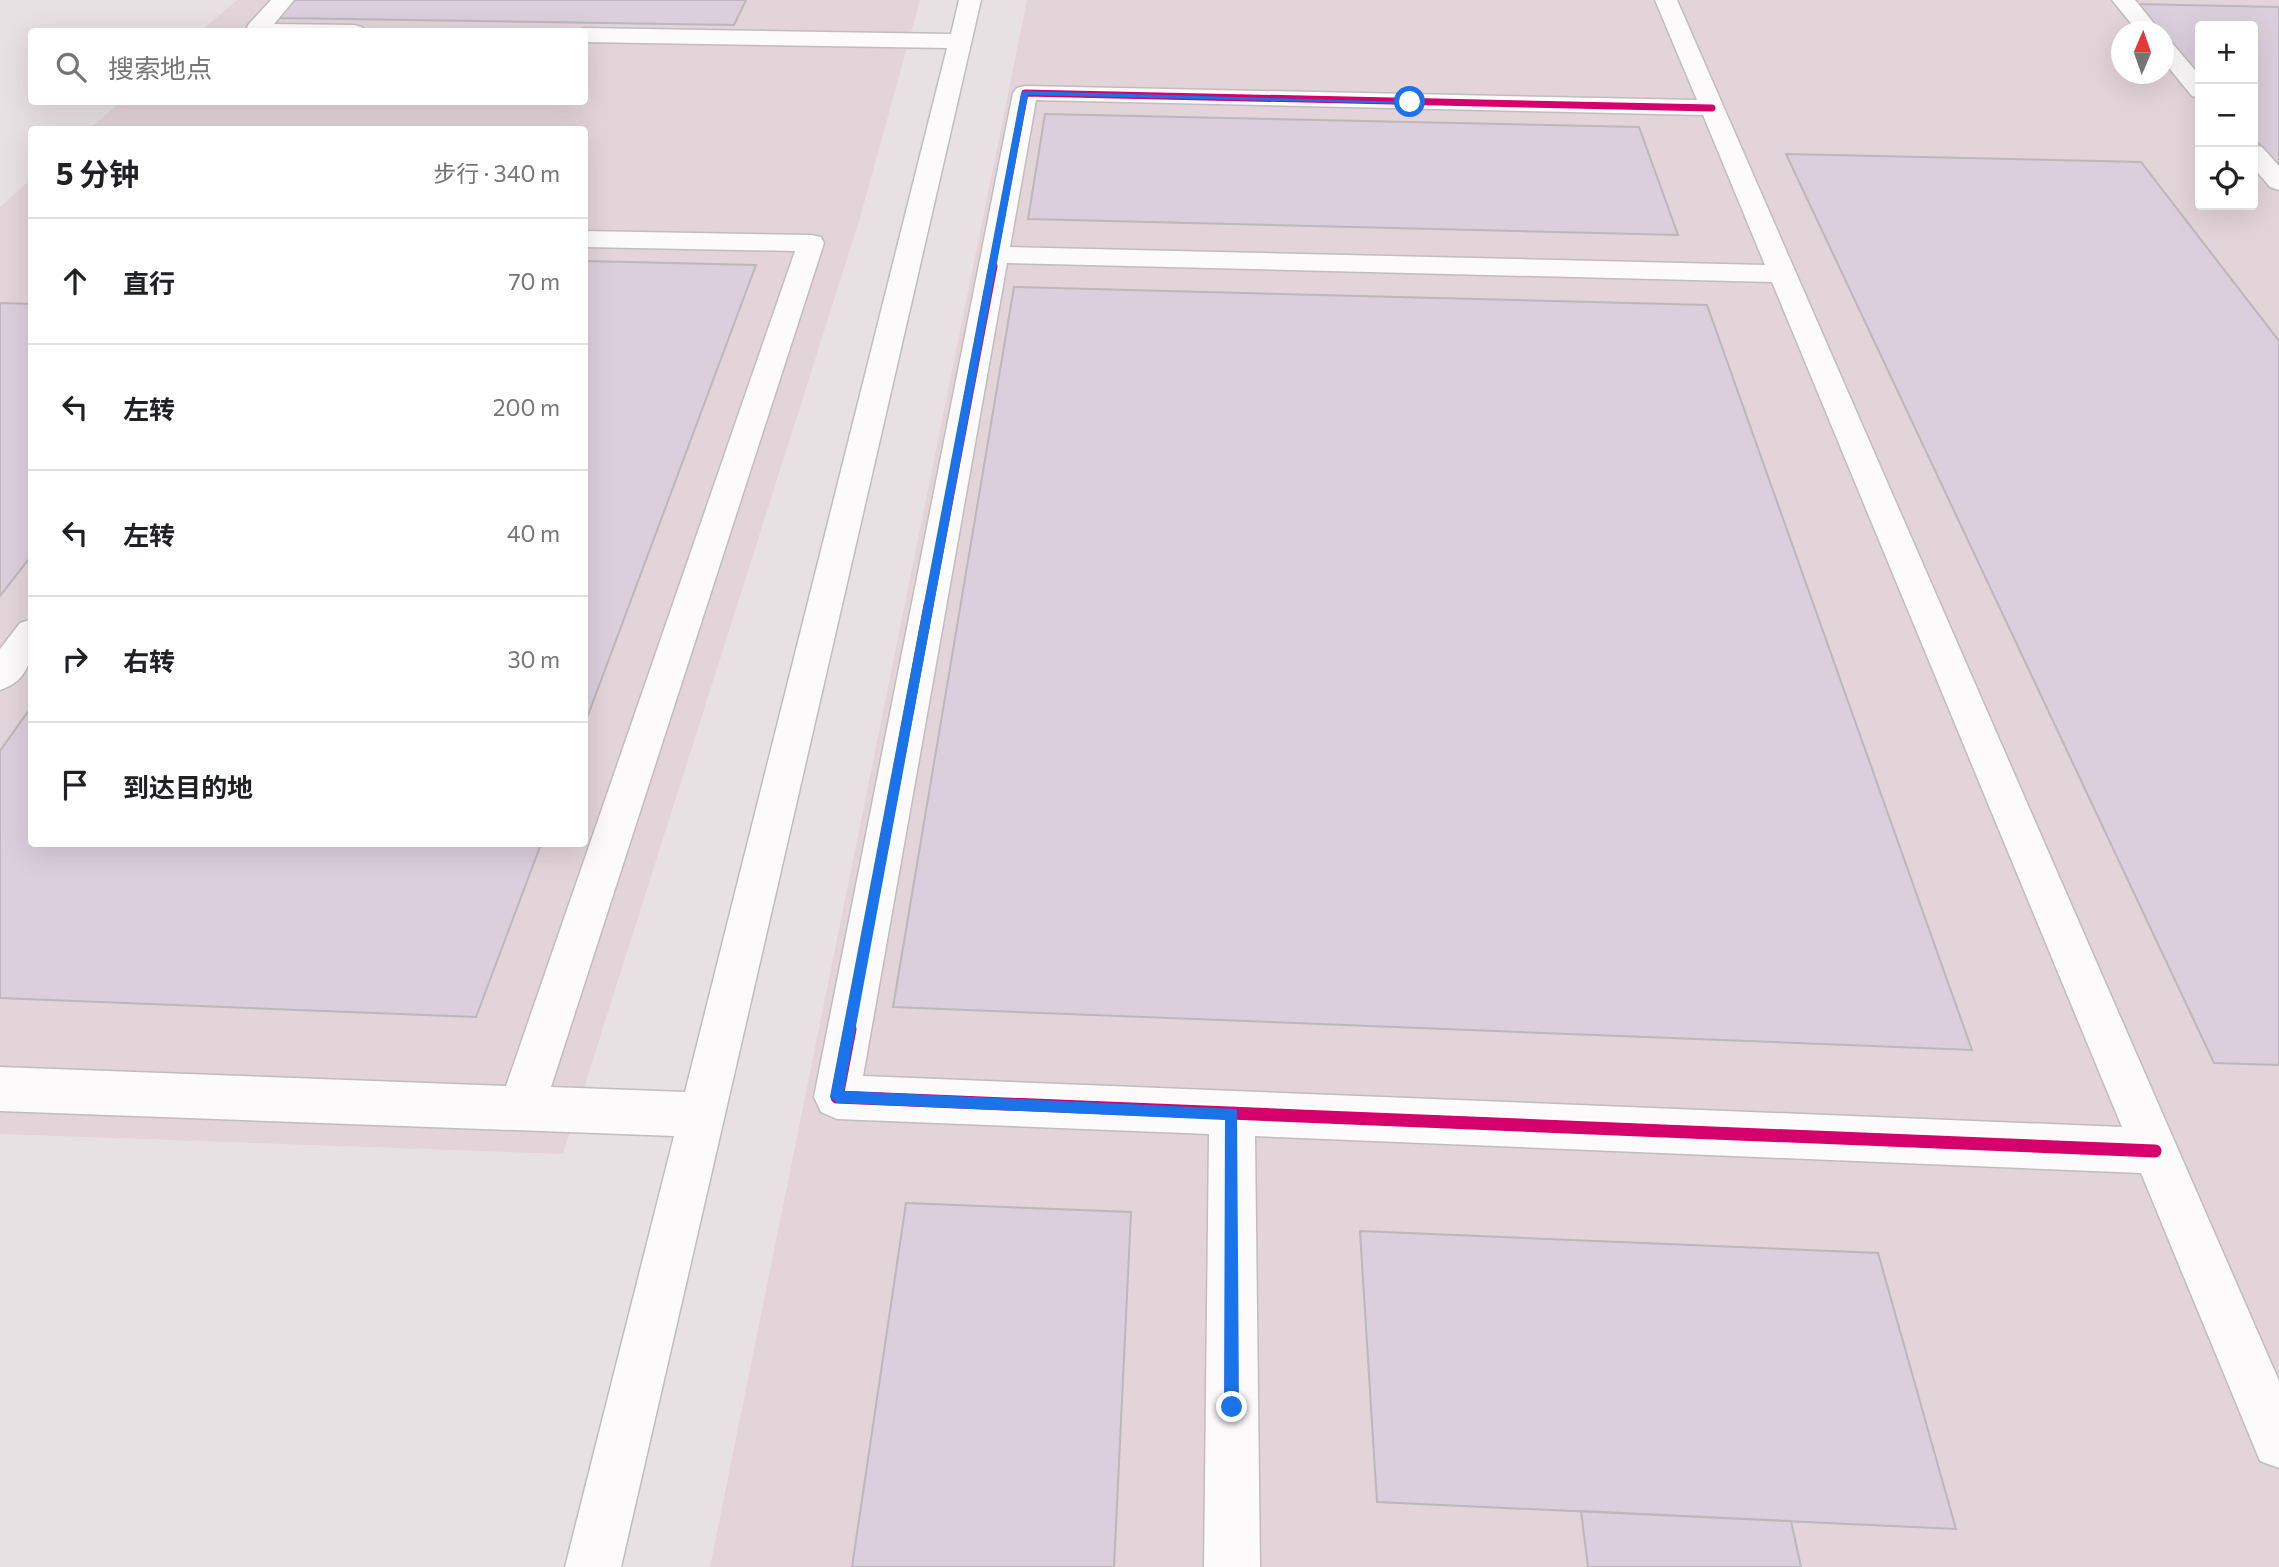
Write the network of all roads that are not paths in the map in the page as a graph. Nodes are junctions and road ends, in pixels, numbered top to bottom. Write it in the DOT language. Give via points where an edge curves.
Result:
graph roads {
  1 [pos="283,0"];
  2 [pos="970,0"];
  3 [pos="1666,0"];
  4 [pos="2123,0"];
  5 [pos="2141,21"];
  6 [pos="258,28"];
  7 [pos="588,35"];
  8 [pos="961,41"];
  9 [pos="2174,60"];
  10 [pos="2195,84"];
  11 [pos="1712,108"];
  12 [pos="2258,158"];
  13 [pos="2279,182"];
  14 [pos="588,239"];
  15 [pos="995,255"];
  16 [pos="1783,274"];
  17 [pos="28,638"];
  18 [pos="0,676"];
  19 [pos="0,1089"];
  20 [pos="521,1109"];
  21 [pos="1232,1114"];
  22 [pos="702,1115"];
  23 [pos="2155,1152"];
  24 [pos="2279,1442"];
  25 [pos="593,1567"];
  26 [pos="1232,1567"];
  1 -- 6 [label="street"];
  2 -- 8 [label="street"];
  3 -- 11 [label="street"];
  4 -- 5 [label="street"];
  7 -- 8 [label="street"];
  8 -- 22 [label="street"];
  9 -- 10 [label="street"];
  11 -- 15 [label="street" via="1025,93"];
  11 -- 16 [label="street"];
  12 -- 13 [label="street"];
  14 -- 20 [label="street" via="811,243"];
  15 -- 16 [label="street"];
  15 -- 21 [label="street" via="837,1097"];
  16 -- 23 [label="street"];
  17 -- 18 [label="street"];
  19 -- 20 [label="street"];
  20 -- 22 [label="street"];
  21 -- 23 [label="street"];
  21 -- 26 [label="street"];
  22 -- 25 [label="street"];
  23 -- 24 [label="street"];
}
